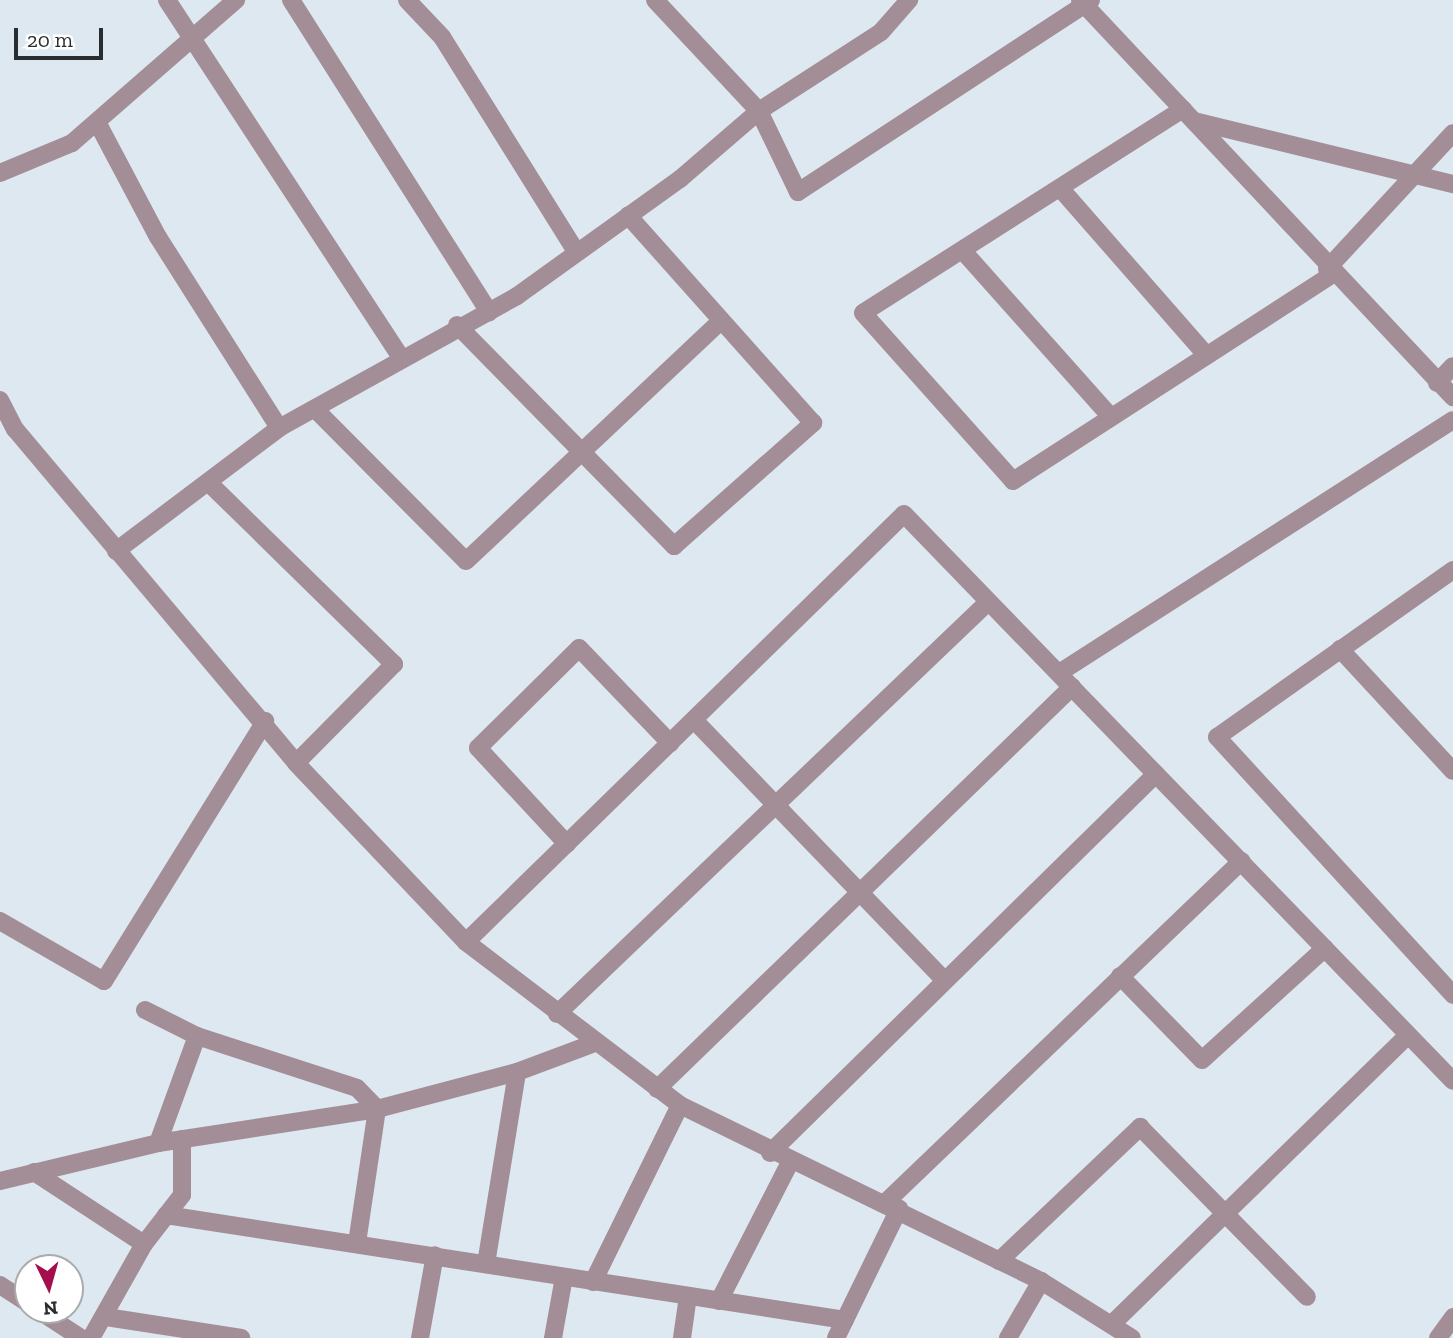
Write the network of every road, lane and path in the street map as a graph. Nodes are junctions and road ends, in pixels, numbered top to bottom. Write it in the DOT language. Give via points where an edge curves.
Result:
graph roads {
  1 [pos="167,0"];
  2 [pos="236,0"];
  3 [pos="291,0"];
  4 [pos="407,0"];
  5 [pos="655,0"];
  6 [pos="909,0"];
  7 [pos="1085,2"];
  8 [pos="196,37"];
  9 [pos="760,111"];
  10 [pos="1188,115"];
  11 [pos="97,121"];
  12 [pos="1453,133"];
  13 [pos="0,173"];
  14 [pos="1417,174"];
  15 [pos="1453,184"];
  16 [pos="1060,188"];
  17 [pos="628,215"];
  18 [pos="575,250"];
  19 [pos="963,251"];
  20 [pos="1330,272"];
  21 [pos="489,312"];
  22 [pos="722,321"];
  23 [pos="457,326"];
  24 [pos="1206,355"];
  25 [pos="401,358"];
  26 [pos="1453,366"];
  27 [pos="1437,383"];
  28 [pos="1453,397"];
  29 [pos="0,400"];
  30 [pos="317,411"];
  31 [pos="1111,417"];
  32 [pos="1453,420"];
  33 [pos="8,426"];
  34 [pos="279,428"];
  35 [pos="577,450"];
  36 [pos="209,483"];
  37 [pos="116,551"];
  38 [pos="1453,570"];
  39 [pos="988,602"];
  40 [pos="1340,649"];
  41 [pos="1066,680"];
  42 [pos="694,720"];
  43 [pos="265,721"];
  44 [pos="670,743"];
  45 [pos="296,763"];
  46 [pos="1453,771"];
  47 [pos="1156,774"];
  48 [pos="775,807"];
  49 [pos="567,844"];
  50 [pos="1242,861"];
  51 [pos="859,893"];
  52 [pos="0,921"];
  53 [pos="466,942"];
  54 [pos="1325,948"];
  55 [pos="1120,976"];
  56 [pos="944,980"];
  57 [pos="1453,995"];
  58 [pos="145,1010"];
  59 [pos="557,1014"];
  60 [pos="1408,1035"];
  61 [pos="197,1036"];
  62 [pos="592,1044"];
  63 [pos="517,1072"];
  64 [pos="1453,1081"];
  65 [pos="657,1089"];
  66 [pos="680,1105"];
  67 [pos="377,1109"];
  68 [pos="182,1139"];
  69 [pos="158,1143"];
  70 [pos="770,1153"];
  71 [pos="790,1161"];
  72 [pos="34,1172"];
  73 [pos="0,1181"];
  74 [pos="892,1206"];
  75 [pos="1225,1214"];
  76 [pos="166,1215"];
  77 [pos="357,1243"];
  78 [pos="144,1244"];
  79 [pos="435,1255"];
  80 [pos="999,1261"];
  81 [pos="486,1264"];
  82 [pos="564,1277"];
  83 [pos="1041,1281"];
  84 [pos="593,1282"];
  85 [pos="688,1296"];
  86 [pos="1307,1297"];
  87 [pos="719,1301"];
  88 [pos="106,1317"];
  89 [pos="1453,1317"];
  90 [pos="845,1320"];
  91 [pos="1113,1323"];
  92 [pos="60,1324"];
  93 [pos="81,1338"];
  94 [pos="91,1338"];
  95 [pos="241,1338"];
  96 [pos="420,1338"];
  97 [pos="553,1338"];
  98 [pos="682,1338"];
  99 [pos="836,1338"];
  100 [pos="1008,1338"];
  101 [pos="1132,1338"];
  102 [pos="1438,1338"];
  1 -- 8 [label="street"];
  2 -- 8 [label="street"];
  3 -- 21 [label="street"];
  4 -- 18 [label="street" via="442,37"];
  5 -- 9 [label="street"];
  6 -- 9 [label="street" via="881,32"];
  7 -- 9 [label="street" via="798,192"];
  7 -- 10 [label="street"];
  8 -- 11 [label="street"];
  8 -- 25 [label="street"];
  9 -- 17 [label="street"];
  10 -- 14 [label="street"];
  10 -- 16 [label="street"];
  10 -- 20 [label="street"];
  11 -- 13 [label="street" via="72,143"];
  11 -- 34 [label="street" via="158,237"];
  12 -- 14 [label="street"];
  14 -- 15 [label="street"];
  14 -- 20 [label="street"];
  16 -- 19 [label="street"];
  16 -- 24 [label="street"];
  17 -- 18 [label="street"];
  17 -- 22 [label="street"];
  18 -- 21 [label="street"];
  19 -- 31 [label="street"];
  19 -- 31 [label="street" via="863,313 1013,481"];
  20 -- 24 [label="street"];
  20 -- 27 [label="street"];
  21 -- 23 [label="street"];
  22 -- 35 [label="street"];
  22 -- 35 [label="street" via="813,423 674,546"];
  23 -- 25 [label="street"];
  23 -- 35 [label="street"];
  24 -- 31 [label="street"];
  25 -- 30 [label="street"];
  26 -- 27 [label="street"];
  27 -- 28 [label="street"];
  29 -- 33 [label="street"];
  30 -- 34 [label="street"];
  30 -- 35 [label="street" via="466,561"];
  32 -- 41 [label="street"];
  33 -- 37 [label="street"];
  34 -- 36 [label="street"];
  36 -- 37 [label="street"];
  36 -- 45 [label="street" via="394,664"];
  37 -- 43 [label="street"];
  38 -- 40 [label="street"];
  39 -- 41 [label="street"];
  39 -- 42 [label="street" via="904,514"];
  39 -- 48 [label="street"];
  40 -- 46 [label="street"];
  40 -- 57 [label="street" via="1217,737"];
  41 -- 47 [label="street"];
  41 -- 51 [label="street"];
  42 -- 44 [label="street"];
  42 -- 48 [label="street"];
  43 -- 45 [label="street"];
  43 -- 52 [label="street" via="104,981"];
  44 -- 49 [label="street"];
  44 -- 49 [label="street" via="579,648 478,748"];
  45 -- 53 [label="street"];
  47 -- 50 [label="street"];
  47 -- 56 [label="street"];
  48 -- 51 [label="street"];
  48 -- 59 [label="street"];
  49 -- 53 [label="street"];
  50 -- 54 [label="street"];
  50 -- 55 [label="street"];
  51 -- 56 [label="street"];
  51 -- 65 [label="street"];
  53 -- 59 [label="street"];
  54 -- 55 [label="street" via="1202,1060"];
  54 -- 60 [label="street"];
  55 -- 74 [label="street"];
  56 -- 70 [label="street"];
  58 -- 61 [label="street"];
  59 -- 62 [label="street"];
  60 -- 64 [label="street"];
  60 -- 75 [label="street"];
  61 -- 67 [label="street" via="357,1088"];
  61 -- 69 [label="street"];
  62 -- 63 [label="street"];
  62 -- 65 [label="street"];
  63 -- 67 [label="street"];
  63 -- 81 [label="street"];
  65 -- 66 [label="street"];
  66 -- 70 [label="street"];
  66 -- 84 [label="street"];
  67 -- 68 [label="street"];
  67 -- 77 [label="street"];
  68 -- 69 [label="street"];
  68 -- 76 [label="street" via="183,1195"];
  69 -- 72 [label="street"];
  70 -- 71 [label="street"];
  71 -- 74 [label="street"];
  71 -- 87 [label="street"];
  72 -- 73 [label="street"];
  72 -- 78 [label="street"];
  74 -- 80 [label="street"];
  74 -- 90 [label="street"];
  75 -- 80 [label="street" via="1140,1127"];
  75 -- 86 [label="street"];
  75 -- 91 [label="street"];
  76 -- 77 [label="street"];
  76 -- 78 [label="street"];
  77 -- 79 [label="street"];
  78 -- 88 [label="street"];
  79 -- 81 [label="street"];
  79 -- 96 [label="street"];
  80 -- 83 [label="street"];
  81 -- 82 [label="street"];
  82 -- 84 [label="street"];
  82 -- 97 [label="street"];
  83 -- 91 [label="street"];
  83 -- 100 [label="street"];
  84 -- 85 [label="street"];
  85 -- 87 [label="street"];
  85 -- 98 [label="street"];
  87 -- 90 [label="street"];
  88 -- 94 [label="street"];
  88 -- 95 [label="street"];
  89 -- 102 [label="street"];
  90 -- 99 [label="street"];
  91 -- 101 [label="street"];
  92 -- 93 [label="street"];
}
